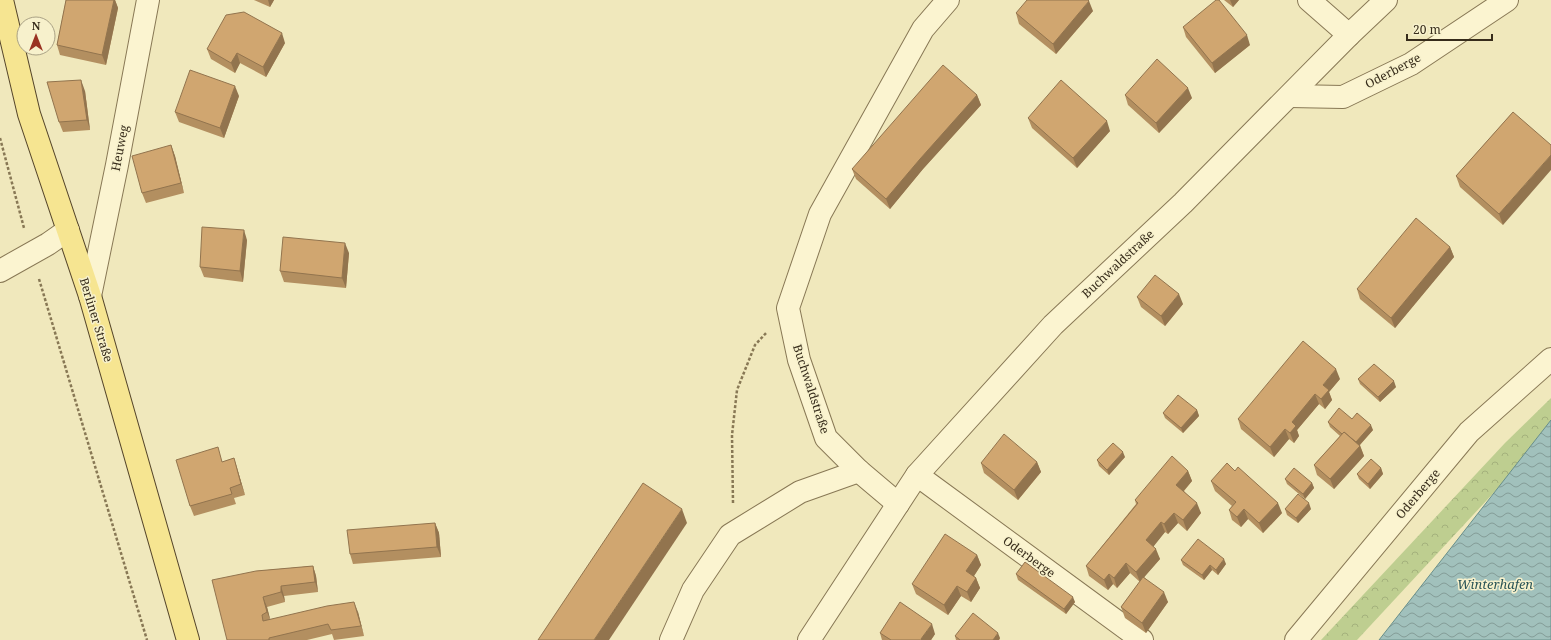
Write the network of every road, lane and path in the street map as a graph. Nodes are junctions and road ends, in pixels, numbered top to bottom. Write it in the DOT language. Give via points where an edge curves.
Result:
graph roads {
  1 [pos="2,0"];
  2 [pos="148,0"];
  3 [pos="948,0"];
  4 [pos="1309,0"];
  5 [pos="1386,0"];
  6 [pos="1507,0"];
  7 [pos="1349,35"];
  8 [pos="1290,96"];
  9 [pos="0,138"];
  10 [pos="68,230"];
  11 [pos="31,253"];
  12 [pos="0,271"];
  13 [pos="90,296"];
  14 [pos="788,308"];
  15 [pos="1551,359"];
  16 [pos="859,471"];
  17 [pos="917,475"];
  18 [pos="898,504"];
  19 [pos="730,535"];
  20 [pos="147,640"];
  21 [pos="188,640"];
  22 [pos="671,640"];
  23 [pos="810,640"];
  24 [pos="1142,640"];
  25 [pos="1296,640"];
  1 -- 10 [label="main road, Berliner Straße" via="29,114"];
  2 -- 13 [label="street, Heuweg"];
  3 -- 14 [label="street" via="923,29 820,214"];
  4 -- 7 [label="street"];
  5 -- 7 [label="street, Buchwaldstraße"];
  6 -- 8 [label="street, Oderberge" via="1411,64 1343,97"];
  7 -- 8 [label="street, Buchwaldstraße"];
  8 -- 17 [label="street, Buchwaldstraße" via="1183,203 1053,325"];
  9 -- 11 [label="path"];
  10 -- 11 [label="street"];
  10 -- 13 [label="main road, Berliner Straße"];
  11 -- 12 [label="street"];
  11 -- 20 [label="path"];
  13 -- 21 [label="main road, Berliner Straße"];
  14 -- 16 [label="street, Buchwaldstraße" via="799,360 826,438"];
  14 -- 19 [label="path" via="755,345 737,390 732,435 734,499"];
  15 -- 25 [label="street, Oderberge" via="1469,432"];
  16 -- 18 [label="street, Buchwaldstraße"];
  16 -- 19 [label="street" via="800,492"];
  17 -- 18 [label="street, Buchwaldstraße"];
  17 -- 24 [label="street, Oderberge"];
  18 -- 23 [label="street, Buchwaldstraße"];
  19 -- 22 [label="street" via="693,590"];
}
